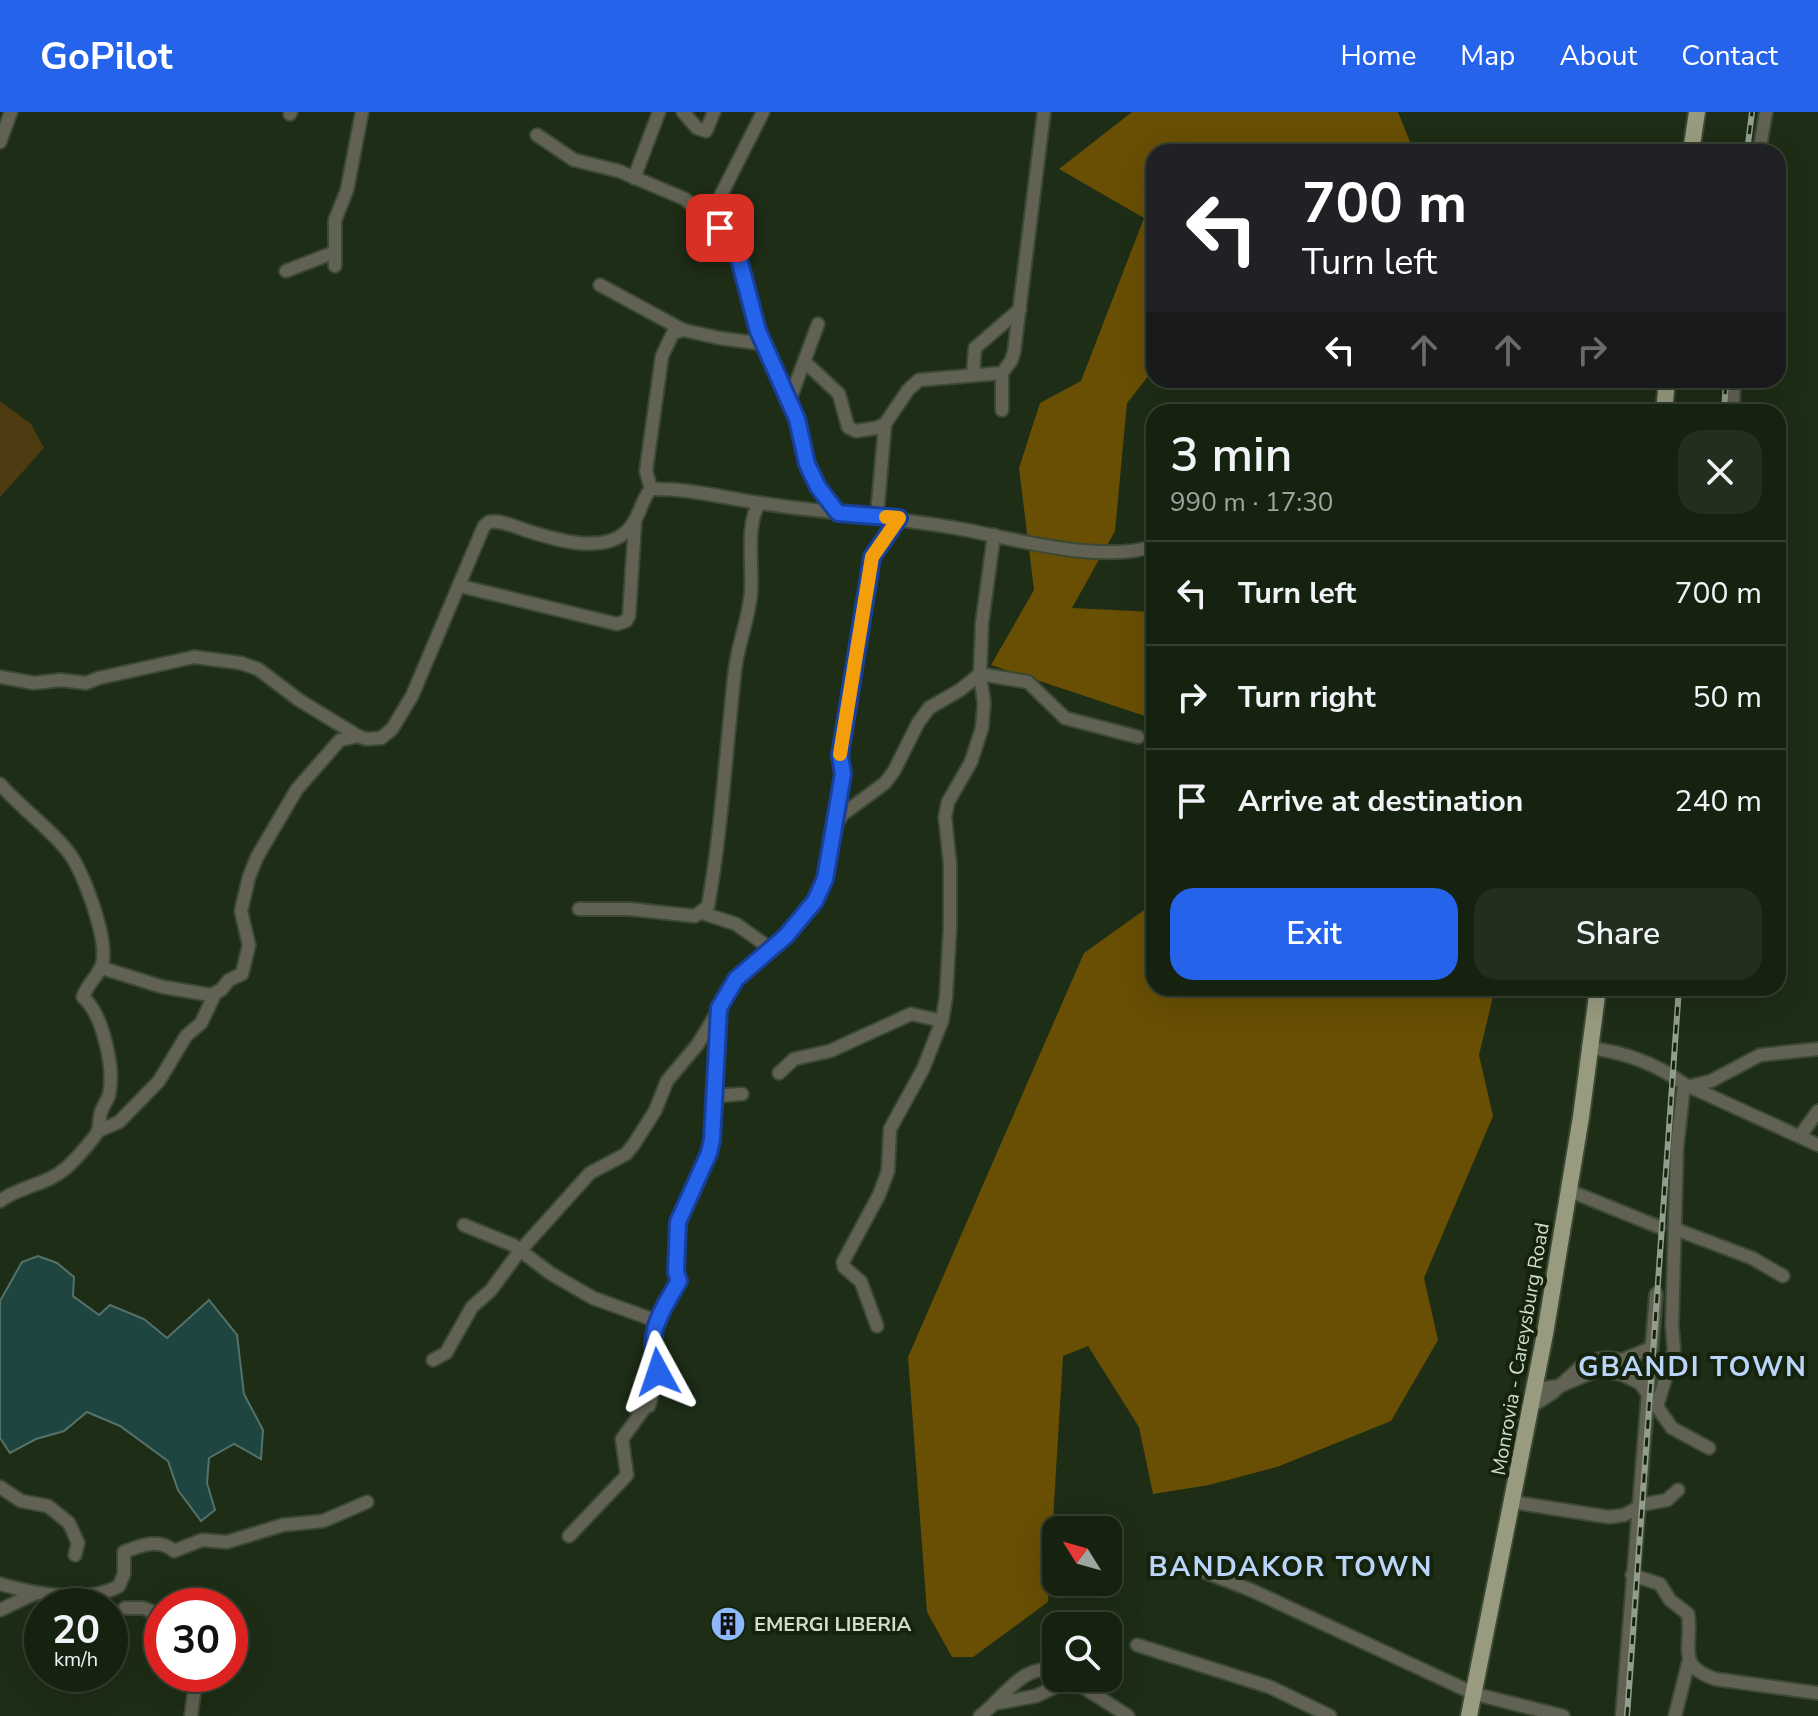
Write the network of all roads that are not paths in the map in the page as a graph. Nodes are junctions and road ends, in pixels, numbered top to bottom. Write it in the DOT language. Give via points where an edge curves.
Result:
graph roads {
  1 [pos="11,112"];
  2 [pos="362,112"];
  3 [pos="659,112"];
  4 [pos="683,112"];
  5 [pos="714,112"];
  6 [pos="763,112"];
  7 [pos="1044,112"];
  8 [pos="1697,112"];
  9 [pos="1766,112"];
  10 [pos="537,135"];
  11 [pos="0,142"];
  12 [pos="1692,144"];
  13 [pos="1760,144"];
  14 [pos="634,178"];
  15 [pos="720,228"];
  16 [pos="286,271"];
  17 [pos="600,285"];
  18 [pos="1020,309"];
  19 [pos="818,324"];
  20 [pos="683,330"];
  21 [pos="764,344"];
  22 [pos="805,362"];
  23 [pos="1002,373"];
  24 [pos="973,374"];
  25 [pos="789,402"];
  26 [pos="1002,410"];
  27 [pos="885,424"];
  28 [pos="651,489"];
  29 [pos="760,503"];
  30 [pos="878,504"];
  31 [pos="838,513"];
  32 [pos="899,518"];
  33 [pos="635,523"];
  34 [pos="994,535"];
  35 [pos="1146,548"];
  36 [pos="460,586"];
  37 [pos="980,674"];
  38 [pos="0,677"];
  39 [pos="358,736"];
  40 [pos="1138,737"];
  41 [pos="0,784"];
  42 [pos="838,818"];
  43 [pos="579,909"];
  44 [pos="702,913"];
  45 [pos="771,949"];
  46 [pos="102,968"];
  47 [pos="215,994"];
  48 [pos="1597,996"];
  49 [pos="719,1008"];
  50 [pos="942,1021"];
  51 [pos="1589,1048"];
  52 [pos="1818,1049"];
  53 [pos="779,1073"];
  54 [pos="1684,1084"];
  55 [pos="742,1094"];
  56 [pos="714,1096"];
  57 [pos="1818,1111"];
  58 [pos="98,1131"];
  59 [pos="1800,1136"];
  60 [pos="1818,1145"];
  61 [pos="1570,1191"];
  62 [pos="0,1201"];
  63 [pos="464,1225"];
  64 [pos="1659,1227"];
  65 [pos="1675,1229"];
  66 [pos="519,1252"];
  67 [pos="1783,1276"];
  68 [pos="1656,1294"];
  69 [pos="657,1321"];
  70 [pos="877,1326"];
  71 [pos="1651,1348"];
  72 [pos="433,1360"];
  73 [pos="1560,1386"];
  74 [pos="1648,1394"];
  75 [pos="1533,1398"];
  76 [pos="1657,1406"];
  77 [pos="1709,1448"];
  78 [pos="0,1487"];
  79 [pos="1678,1490"];
  80 [pos="367,1502"];
  81 [pos="1512,1502"];
  82 [pos="1638,1509"];
  83 [pos="569,1536"];
  84 [pos="75,1555"];
  85 [pos="1202,1571"];
  86 [pos="1632,1575"];
  87 [pos="0,1584"];
  88 [pos="115,1588"];
  89 [pos="24,1590"];
  90 [pos="24,1599"];
  91 [pos="0,1610"];
  92 [pos="1137,1645"];
  93 [pos="1689,1660"];
  94 [pos="1042,1669"];
  95 [pos="194,1692"];
  96 [pos="1044,1692"];
  97 [pos="1091,1692"];
  98 [pos="1818,1693"];
  99 [pos="1475,1694"];
  100 [pos="998,1703"];
  101 [pos="191,1716"];
  102 [pos="980,1716"];
  103 [pos="1128,1716"];
  104 [pos="1330,1716"];
  105 [pos="1469,1716"];
  106 [pos="1563,1716"];
  107 [pos="1622,1716"];
  108 [pos="1675,1716"];
  1 -- 11 [label="street"];
  2 -- 16 [label="street" via="347,190 335,220 335,259"];
  3 -- 14 [label="street"];
  4 -- 5 [label="street" via="706,131"];
  6 -- 15 [label="street" via="721,195"];
  7 -- 18 [label="street"];
  8 -- 12 [label="main road"];
  9 -- 13 [label="street"];
  10 -- 14 [label="street" via="574,160"];
  14 -- 15 [label="street" via="685,199"];
  15 -- 21 [label="street" via="735,244"];
  17 -- 20 [label="street"];
  18 -- 23 [label="street" via="1011,361"];
  18 -- 24 [label="street" via="975,348"];
  19 -- 22 [label="street"];
  20 -- 21 [label="street"];
  20 -- 28 [label="street" via="673,333 662,356 646,471"];
  21 -- 25 [label="street"];
  22 -- 25 [label="street"];
  22 -- 27 [label="street" via="839,394 848,427 856,431"];
  23 -- 24 [label="street"];
  23 -- 26 [label="street"];
  24 -- 27 [label="street" via="919,380"];
  25 -- 31 [label="street" via="807,464"];
  27 -- 30 [label="street"];
  28 -- 29 [label="street"];
  28 -- 33 [label="street"];
  29 -- 31 [label="street"];
  29 -- 44 [label="street" via="753,519 751,594 735,670 716,858 708,906"];
  31 -- 32 [label="street"];
  32 -- 34 [label="street"];
  32 -- 42 [label="street" via="872,557 840,755"];
  33 -- 36 [label="street" via="619,538 600,543 562,540 489,522"];
  33 -- 36 [label="street" via="626,621 617,624"];
  34 -- 35 [label="street" via="1076,550"];
  34 -- 37 [label="street"];
  36 -- 39 [label="street" via="397,722 381,738"];
  37 -- 40 [label="street" via="1028,682 1065,718"];
  37 -- 42 [label="street" via="929,708 885,783"];
  37 -- 50 [label="street" via="982,728 945,817 950,927"];
  38 -- 39 [label="street" via="86,683 194,657 241,663"];
  39 -- 47 [label="street" via="340,740 314,767 257,857 241,911 248,934 246,963 239,976"];
  41 -- 46 [label="street" via="68,851 92,903 103,948"];
  42 -- 45 [label="street" via="815,901"];
  43 -- 44 [label="street"];
  44 -- 45 [label="street" via="736,924"];
  45 -- 49 [label="street" via="736,979"];
  46 -- 47 [label="street" via="163,987"];
  46 -- 58 [label="street" via="83,997 108,1047 109,1095"];
  47 -- 58 [label="street" via="159,1081 119,1122"];
  48 -- 51 [label="main road, Monrovia - Careysburg Road"];
  49 -- 56 [label="street"];
  49 -- 66 [label="street" via="667,1081 655,1111 626,1154 590,1173"];
  50 -- 53 [label="street" via="911,1014 830,1051 794,1059"];
  50 -- 70 [label="street" via="890,1129 888,1171 879,1195 843,1262 861,1282"];
  51 -- 54 [label="street" via="1629,1054"];
  51 -- 61 [label="main road, Monrovia - Careysburg Road"];
  52 -- 54 [label="street" via="1760,1055 1711,1081"];
  54 -- 59 [label="street"];
  54 -- 65 [label="street"];
  55 -- 56 [label="street"];
  56 -- 69 [label="street" via="709,1153 678,1222 679,1281"];
  57 -- 59 [label="street"];
  58 -- 62 [label="street" via="63,1171"];
  59 -- 60 [label="street"];
  61 -- 64 [label="street"];
  61 -- 75 [label="main road, Monrovia - Careysburg Road"];
  63 -- 66 [label="street"];
  65 -- 67 [label="street" via="1752,1258"];
  65 -- 76 [label="street" via="1674,1350"];
  66 -- 69 [label="street" via="593,1298"];
  66 -- 72 [label="street" via="465,1317 446,1353"];
  68 -- 71 [label="street"];
  69 -- 83 [label="street" via="651,1345 658,1372 648,1406 622,1439 627,1475"];
  71 -- 73 [label="street" via="1622,1360 1587,1361"];
  71 -- 74 [label="street"];
  73 -- 74 [label="street" via="1598,1370 1637,1380"];
  73 -- 75 [label="street"];
  74 -- 76 [label="street"];
  74 -- 82 [label="street"];
  75 -- 81 [label="main road, Monrovia - Careysburg Road"];
  76 -- 77 [label="street" via="1672,1428"];
  78 -- 84 [label="street" via="21,1501 48,1506 69,1523 78,1543"];
  79 -- 82 [label="street" via="1667,1500"];
  80 -- 88 [label="street" via="323,1521 283,1525 227,1542 202,1540 174,1551 145,1544 124,1552 124,1574"];
  81 -- 82 [label="street" via="1609,1517"];
  81 -- 99 [label="main road, Monrovia - Careysburg Road"];
  82 -- 86 [label="street"];
  85 -- 99 [label="street"];
  86 -- 93 [label="street" via="1660,1584 1688,1614"];
  86 -- 107 [label="street"];
  87 -- 89 [label="street"];
  90 -- 91 [label="street"];
  92 -- 104 [label="street" via="1270,1687"];
  93 -- 98 [label="street" via="1700,1674 1715,1679"];
  93 -- 108 [label="street"];
  94 -- 100 [label="street" via="1024,1676"];
  95 -- 101 [label="street"];
  96 -- 100 [label="street"];
  97 -- 103 [label="street"];
  99 -- 105 [label="main road, Monrovia - Careysburg Road"];
  99 -- 106 [label="street"];
  100 -- 102 [label="street"];
}
